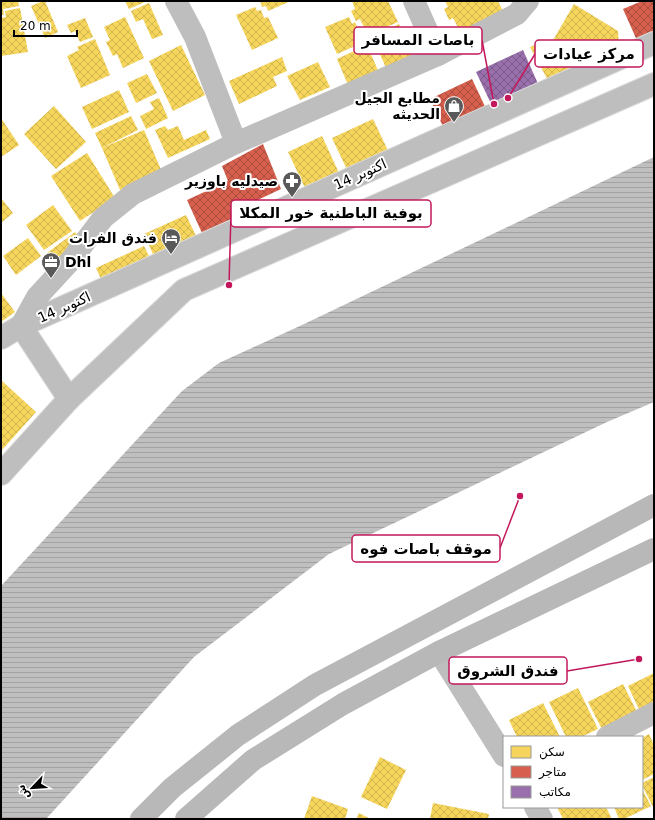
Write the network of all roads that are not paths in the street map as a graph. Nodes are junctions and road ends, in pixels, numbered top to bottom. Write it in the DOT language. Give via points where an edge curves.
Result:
graph roads {
  1 [pos="176,1"];
  2 [pos="414,1"];
  3 [pos="528,1"];
  4 [pos="654,43"];
  5 [pos="438,55"];
  6 [pos="654,84"];
  7 [pos="236,143"];
  8 [pos="21,326"];
  9 [pos="1,338"];
  10 [pos="69,399"];
  11 [pos="1,474"];
  12 [pos="654,505"];
  13 [pos="654,549"];
  14 [pos="439,652"];
  15 [pos="654,713"];
  16 [pos="609,736"];
  17 [pos="503,754"];
  18 [pos="536,808"];
  19 [pos="141,819"];
  20 [pos="186,819"];
  21 [pos="542,819"];
  1 -- 7 [label="main road" via="195,37"];
  2 -- 5 [label="main road"];
  3 -- 5 [label="main road" via="517,14"];
  4 -- 8 [label="main road, 14 اكتوبر"];
  5 -- 7 [label="main road"];
  6 -- 10 [label="main road" via="184,290"];
  7 -- 8 [label="main road" via="133,194 103,218 72,259 36,297"];
  8 -- 9 [label="main road, 14 اكتوبر"];
  8 -- 10 [label="main road"];
  10 -- 11 [label="main road"];
  12 -- 19 [label="main road" via="315,685 238,735 172,788"];
  13 -- 14 [label="main road"];
  14 -- 17 [label="main road"];
  14 -- 20 [label="main road" via="343,704 253,760"];
  15 -- 16 [label="main road"];
  18 -- 21 [label="main road"];
}
